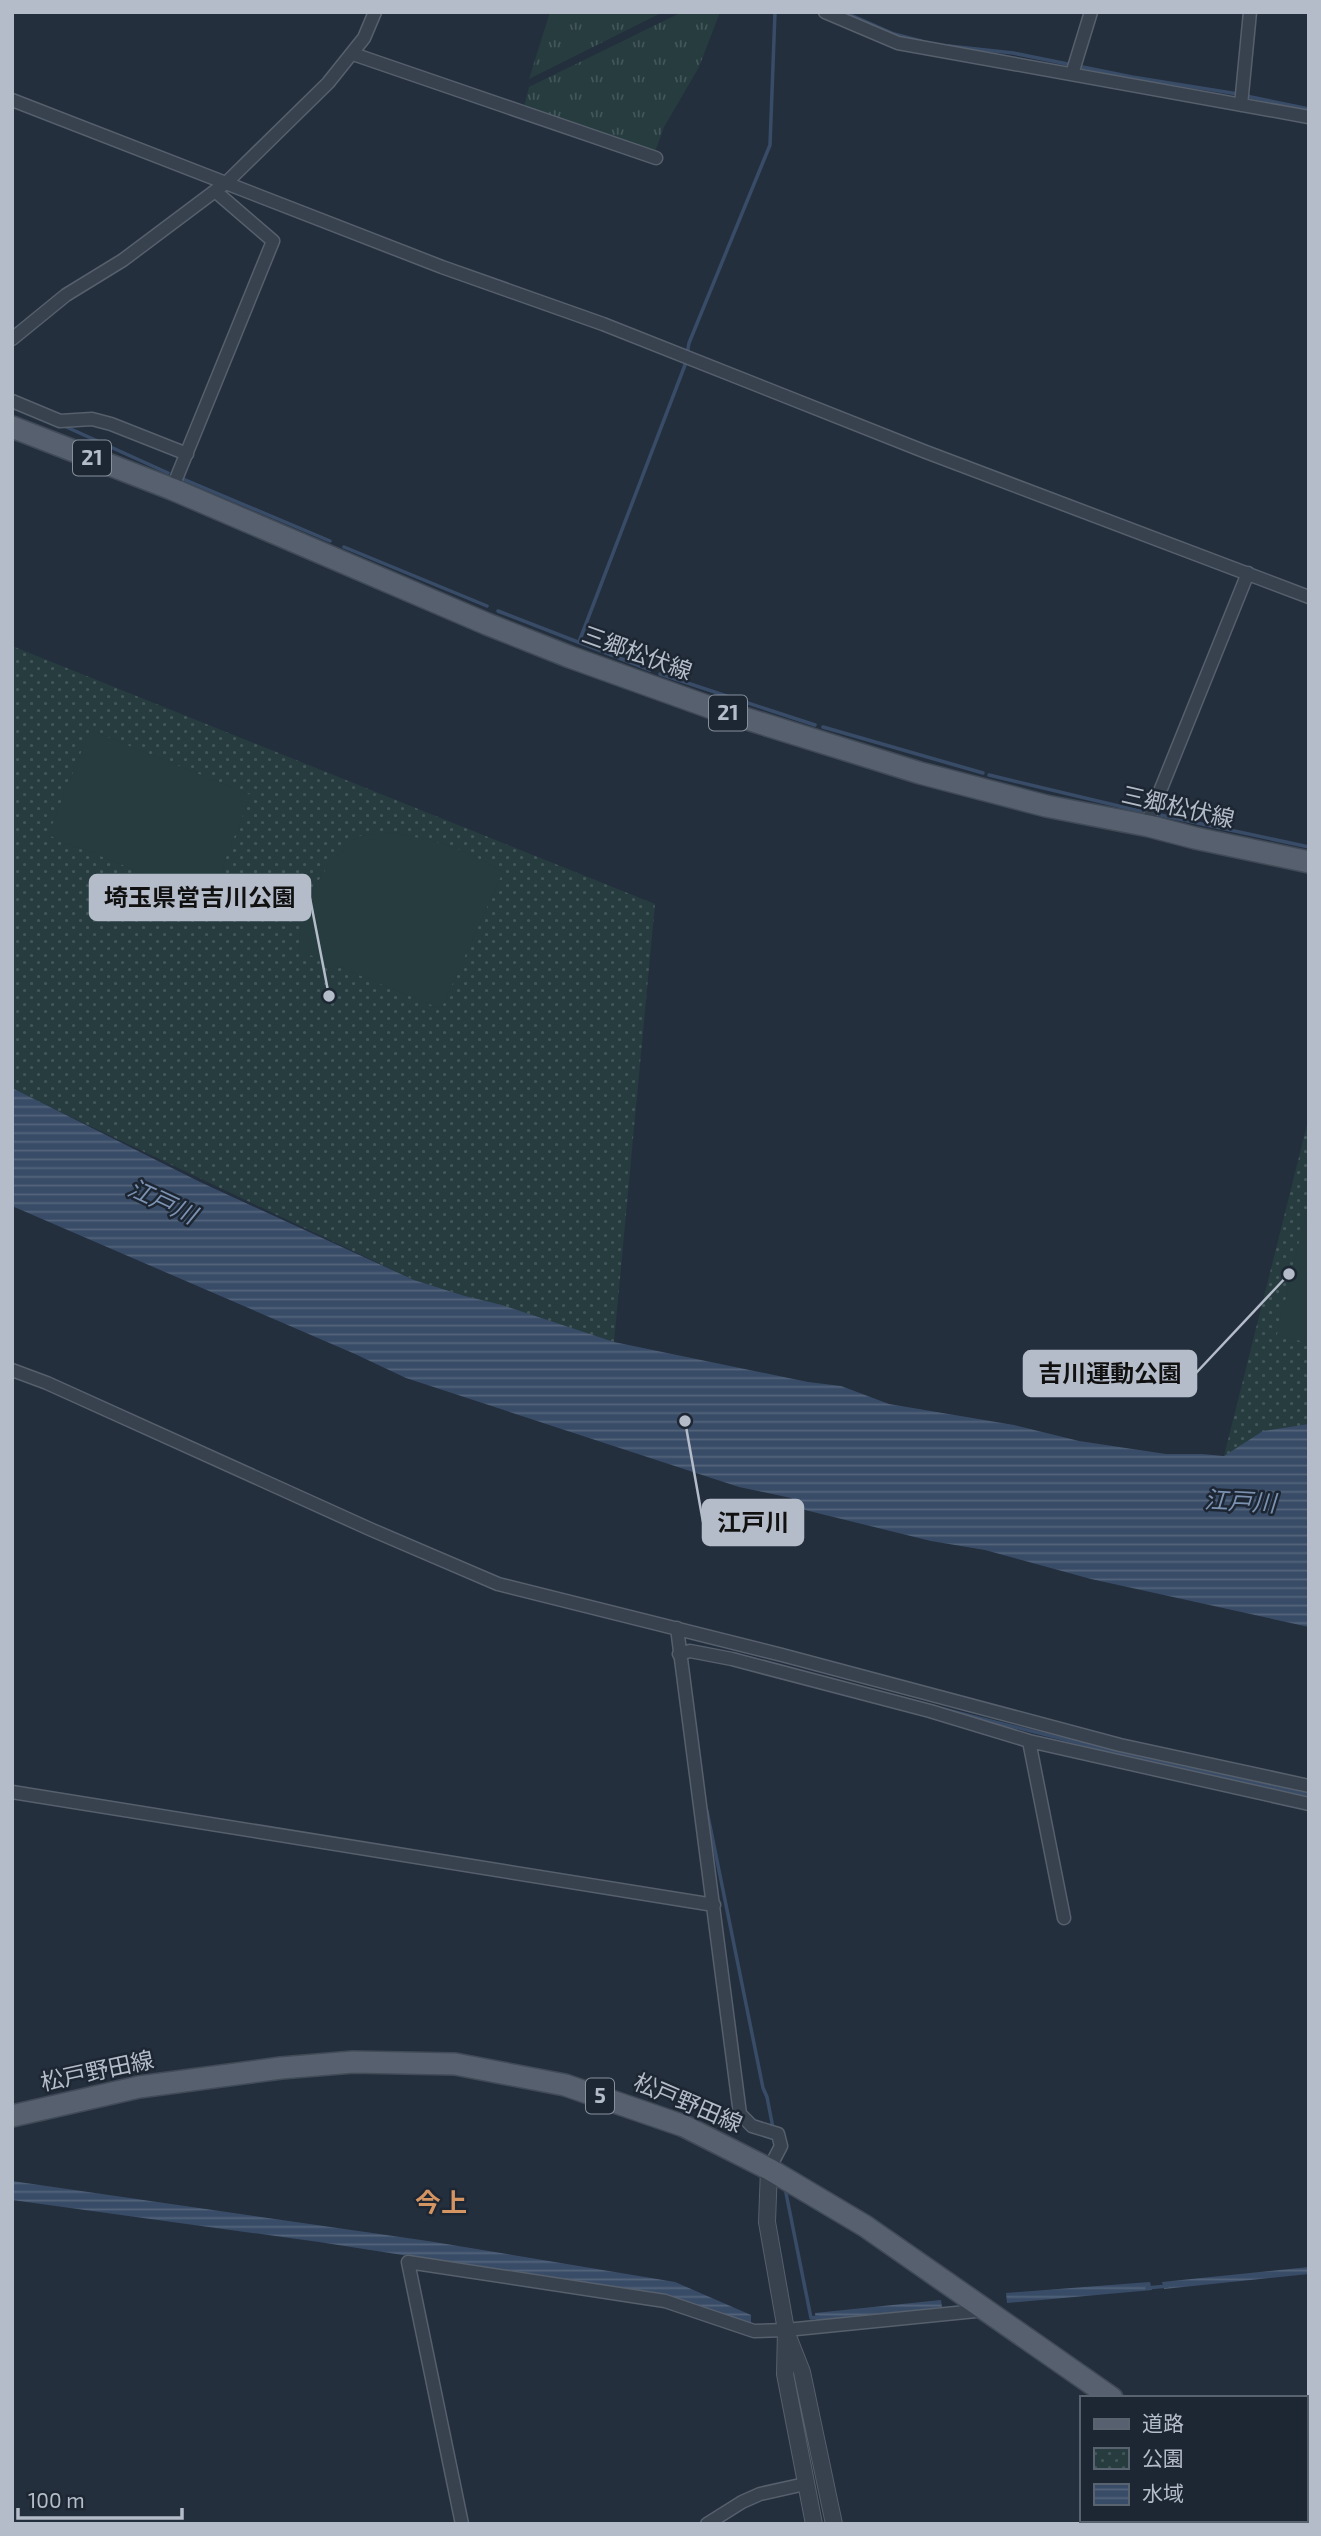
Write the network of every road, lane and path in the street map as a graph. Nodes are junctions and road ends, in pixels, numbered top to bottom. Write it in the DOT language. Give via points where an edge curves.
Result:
graph roads {
  1 [pos="375,12"];
  2 [pos="825,12"];
  3 [pos="1091,12"];
  4 [pos="1250,12"];
  5 [pos="353,54"];
  6 [pos="1072,74"];
  7 [pos="12,100"];
  8 [pos="1241,105"];
  9 [pos="1309,117"];
  10 [pos="656,158"];
  11 [pos="227,182"];
  12 [pos="215,191"];
  13 [pos="12,339"];
  14 [pos="12,401"];
  15 [pos="12,427"];
  16 [pos="187,454"];
  17 [pos="172,489"];
  18 [pos="1248,573"];
  19 [pos="1309,597"];
  20 [pos="1149,826"];
  21 [pos="1309,862"];
  22 [pos="12,1370"];
  23 [pos="677,1628"];
  24 [pos="679,1654"];
  25 [pos="1029,1741"];
  26 [pos="1309,1786"];
  27 [pos="12,1792"];
  28 [pos="1309,1804"];
  29 [pos="714,1905"];
  30 [pos="1065,1918"];
  31 [pos="12,2116"];
  32 [pos="769,2169"];
  33 [pos="986,2311"];
  34 [pos="786,2330"];
  35 [pos="1109,2396"];
  36 [pos="805,2484"];
  37 [pos="462,2524"];
  38 [pos="707,2524"];
  39 [pos="814,2524"];
  40 [pos="834,2524"];
  1 -- 5 [label="street"];
  2 -- 6 [label="street" via="898,43"];
  3 -- 6 [label="street"];
  4 -- 8 [label="street"];
  5 -- 10 [label="street"];
  5 -- 11 [label="street"];
  6 -- 8 [label="street"];
  7 -- 11 [label="street"];
  8 -- 9 [label="street"];
  11 -- 12 [label="street"];
  11 -- 18 [label="street"];
  12 -- 13 [label="street" via="123,260 66,295"];
  12 -- 16 [label="street" via="273,241"];
  14 -- 16 [label="street" via="60,421 92,419 111,424"];
  15 -- 17 [label="main road, 三郷松伏線 / 21"];
  16 -- 17 [label="street"];
  17 -- 20 [label="main road, 三郷松伏線 / 21" via="487,624 662,691 920,773 1046,806"];
  18 -- 19 [label="street"];
  18 -- 20 [label="street"];
  20 -- 21 [label="main road, 三郷松伏線 / 21"];
  22 -- 23 [label="street" via="498,1584"];
  23 -- 24 [label="street"];
  23 -- 26 [label="street" via="1120,1745"];
  24 -- 25 [label="street" via="690,1651 732,1660"];
  24 -- 29 [label="street"];
  25 -- 28 [label="street"];
  25 -- 30 [label="street"];
  27 -- 29 [label="street"];
  29 -- 32 [label="street" via="740,2114 752,2126 778,2134 781,2146"];
  31 -- 32 [label="main road, 松戸野田線 / 5" via="139,2087 281,2068 353,2062 455,2064 565,2085 624,2104 684,2126"];
  32 -- 33 [label="main road, 松戸野田線 / 5" via="865,2226"];
  32 -- 34 [label="street" via="767,2222"];
  33 -- 34 [label="street"];
  33 -- 35 [label="main road, 松戸野田線 / 5"];
  34 -- 36 [label="street" via="785,2374"];
  34 -- 37 [label="street" via="754,2331 666,2301 408,2262"];
  34 -- 40 [label="street" via="802,2372"];
  36 -- 38 [label="street" via="760,2494"];
  36 -- 39 [label="street"];
}
